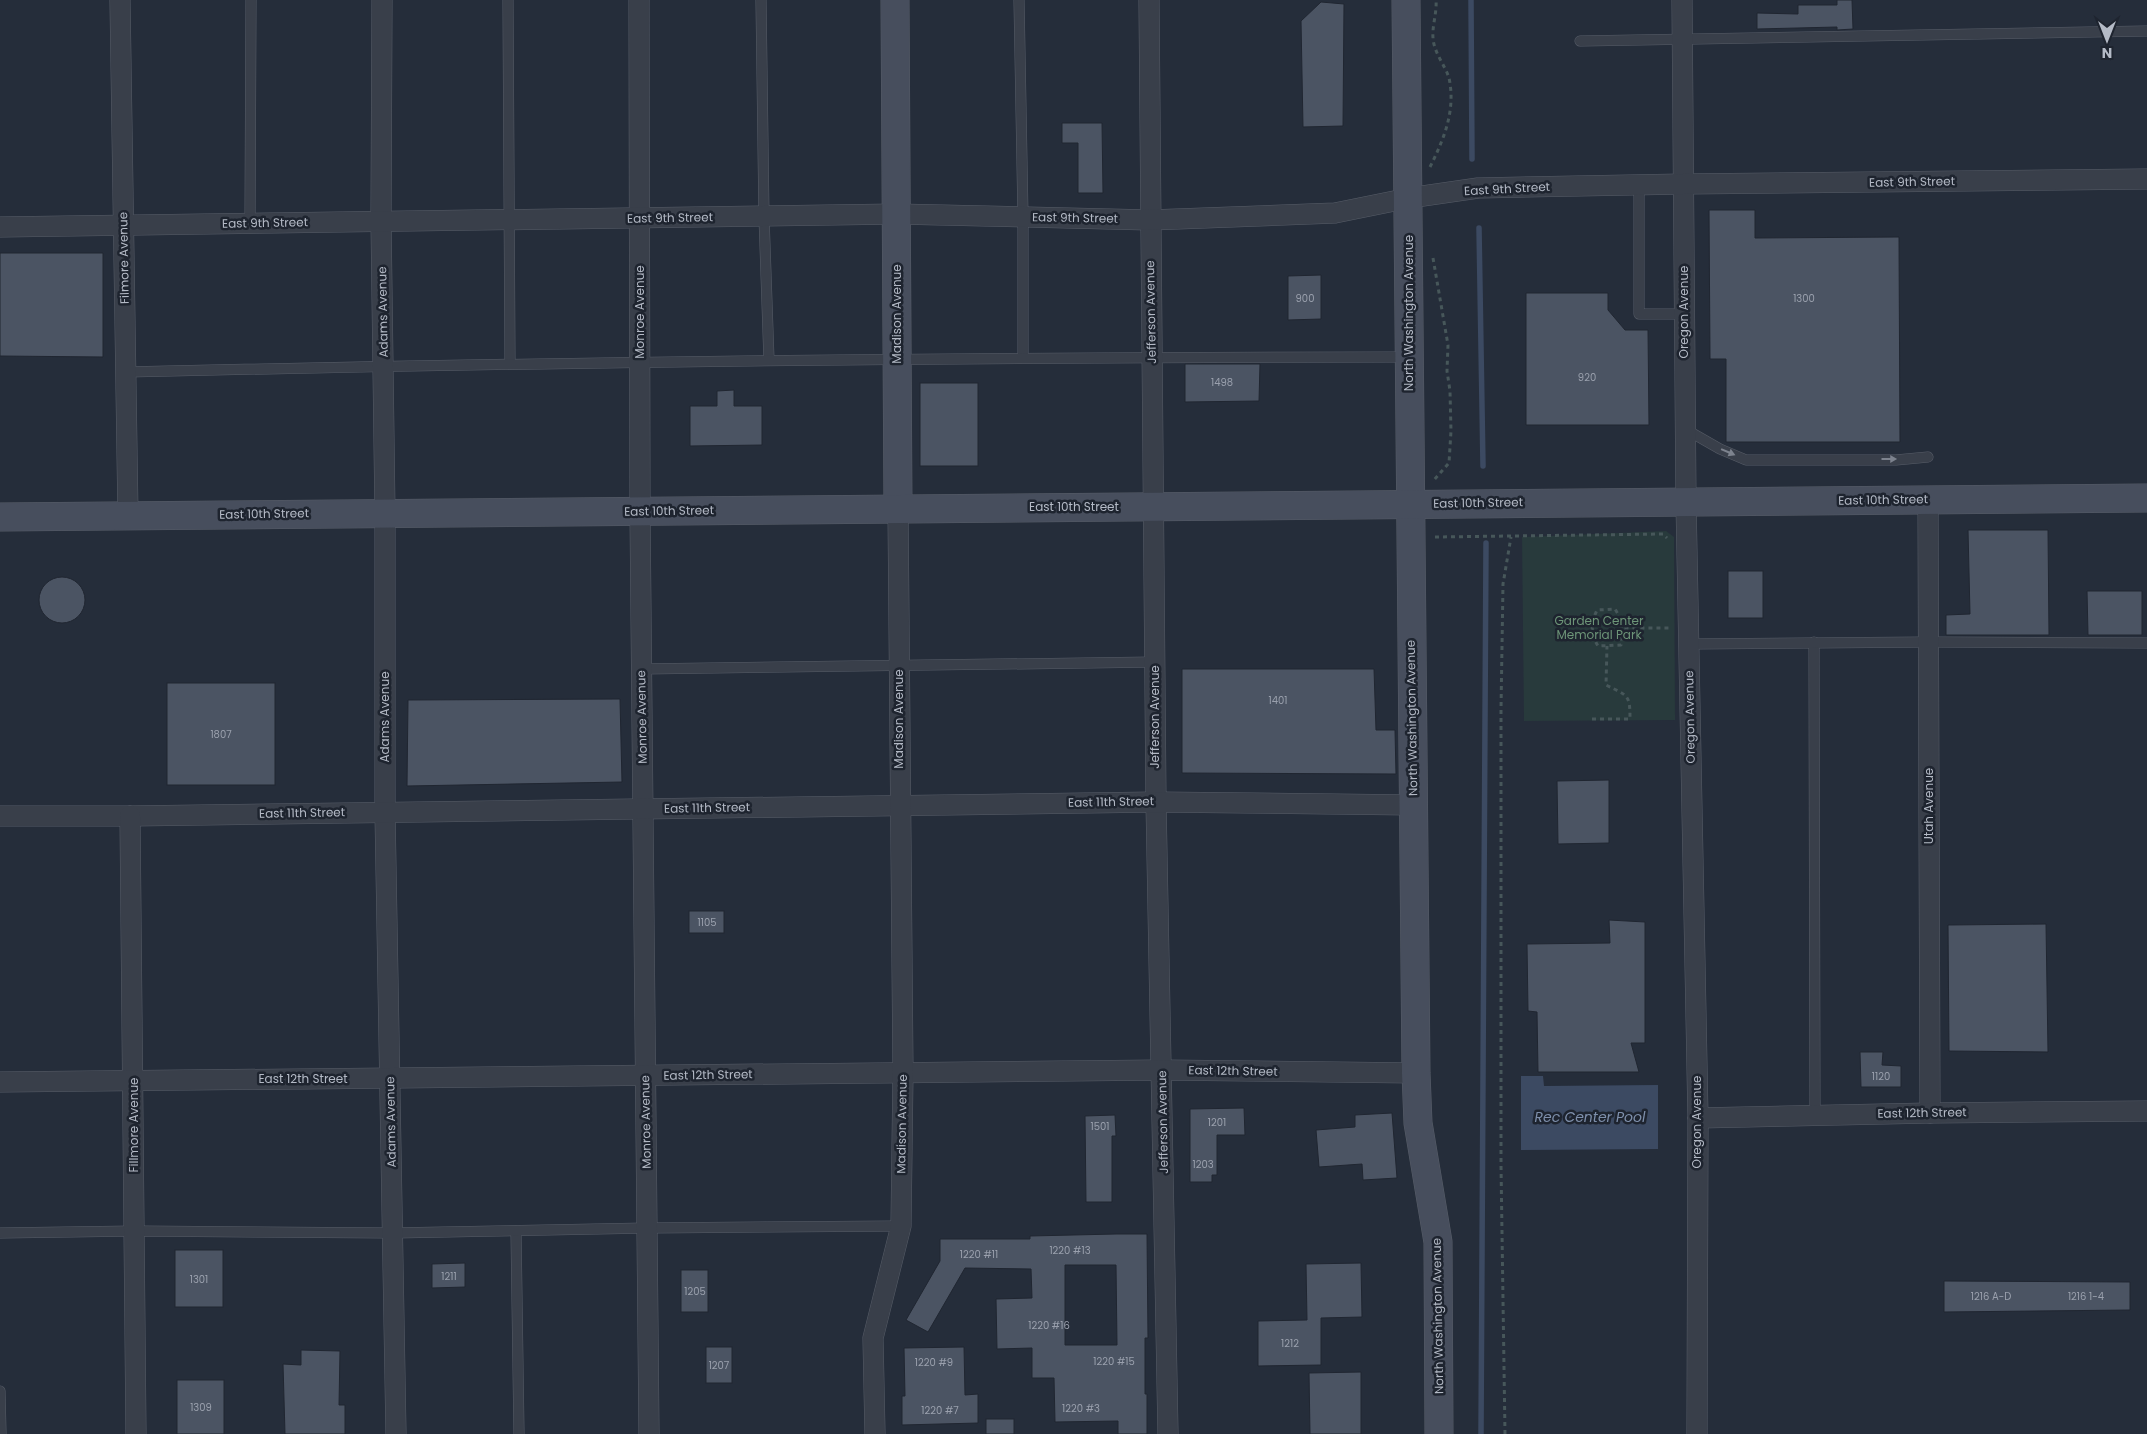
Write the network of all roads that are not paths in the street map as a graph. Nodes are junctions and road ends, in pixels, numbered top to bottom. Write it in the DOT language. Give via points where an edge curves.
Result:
graph roads {
  1 [pos="120,0"];
  2 [pos="251,0"];
  3 [pos="382,0"];
  4 [pos="508,0"];
  5 [pos="639,0"];
  6 [pos="761,0"];
  7 [pos="895,0"];
  8 [pos="1019,0"];
  9 [pos="1149,0"];
  10 [pos="1406,0"];
  11 [pos="1682,0"];
  12 [pos="2147,31"];
  13 [pos="1580,41"];
  14 [pos="1682,41"];
  15 [pos="2147,179"];
  16 [pos="1683,184"];
  17 [pos="1639,186"];
  18 [pos="1419,197"];
  19 [pos="897,214"];
  20 [pos="764,216"];
  21 [pos="1022,216"];
  22 [pos="640,219"];
  23 [pos="382,220"];
  24 [pos="510,220"];
  25 [pos="1150,220"];
  26 [pos="250,223"];
  27 [pos="124,226"];
  28 [pos="0,227"];
  29 [pos="1684,314"];
  30 [pos="1022,357"];
  31 [pos="1152,357"];
  32 [pos="1409,357"];
  33 [pos="897,358"];
  34 [pos="769,360"];
  35 [pos="640,361"];
  36 [pos="510,364"];
  37 [pos="383,366"];
  38 [pos="126,372"];
  39 [pos="1685,429"];
  40 [pos="1928,457"];
  41 [pos="2147,498"];
  42 [pos="1928,499"];
  43 [pos="1686,502"];
  44 [pos="1409,504"];
  45 [pos="1153,507"];
  46 [pos="898,509"];
  47 [pos="640,511"];
  48 [pos="385,513"];
  49 [pos="128,516"];
  50 [pos="0,517"];
  51 [pos="1680,641"];
  52 [pos="1814,642"];
  53 [pos="1929,642"];
  54 [pos="2147,643"];
  55 [pos="1155,662"];
  56 [pos="899,664"];
  57 [pos="641,669"];
  58 [pos="1156,802"];
  59 [pos="1413,805"];
  60 [pos="900,806"];
  61 [pos="643,809"];
  62 [pos="385,812"];
  63 [pos="0,816"];
  64 [pos="130,816"];
  65 [pos="1162,1070"];
  66 [pos="903,1072"];
  67 [pos="1416,1073"];
  68 [pos="646,1075"];
  69 [pos="391,1078"];
  70 [pos="134,1080"];
  71 [pos="0,1082"];
  72 [pos="2147,1111"];
  73 [pos="1930,1113"];
  74 [pos="1815,1115"];
  75 [pos="1698,1118"];
  76 [pos="901,1226"];
  77 [pos="647,1228"];
  78 [pos="135,1230"];
  79 [pos="516,1231"];
  80 [pos="0,1233"];
  81 [pos="393,1233"];
  82 [pos="0,1390"];
  83 [pos="1,1434"];
  84 [pos="136,1434"];
  85 [pos="396,1434"];
  86 [pos="519,1434"];
  87 [pos="649,1434"];
  88 [pos="874,1434"];
  89 [pos="1168,1434"];
  90 [pos="1439,1434"];
  91 [pos="1697,1434"];
  1 -- 27 [label="street, Filmore Avenue"];
  2 -- 26 [label="lane"];
  3 -- 23 [label="street, Adams Avenue"];
  4 -- 24 [label="lane"];
  5 -- 22 [label="street, Monroe Avenue"];
  6 -- 20 [label="lane"];
  7 -- 19 [label="main road, Madison Avenue"];
  8 -- 21 [label="lane"];
  9 -- 25 [label="street, Jefferson Avenue"];
  10 -- 18 [label="main road, North Washington Avenue"];
  11 -- 14 [label="street, Oregon Avenue"];
  12 -- 14 [label="lane"];
  13 -- 14 [label="lane"];
  14 -- 16 [label="street, Oregon Avenue"];
  15 -- 16 [label="street, East 9th Street"];
  16 -- 17 [label="street, East 9th Street"];
  16 -- 29 [label="street, Oregon Avenue"];
  17 -- 18 [label="street, East 9th Street" via="1478,188"];
  17 -- 29 [label="lane" via="1639,314"];
  18 -- 25 [label="street, East 9th Street" via="1335,212"];
  18 -- 32 [label="main road, North Washington Avenue"];
  19 -- 20 [label="street, East 9th Street"];
  19 -- 21 [label="street, East 9th Street"];
  19 -- 33 [label="main road, Madison Avenue"];
  20 -- 22 [label="street, East 9th Street"];
  20 -- 34 [label="lane"];
  21 -- 25 [label="street, East 9th Street"];
  21 -- 30 [label="lane"];
  22 -- 24 [label="street, East 9th Street"];
  22 -- 35 [label="street, Monroe Avenue"];
  23 -- 24 [label="street, East 9th Street"];
  23 -- 26 [label="street, East 9th Street"];
  23 -- 37 [label="street, Adams Avenue"];
  24 -- 36 [label="lane"];
  25 -- 31 [label="street, Jefferson Avenue"];
  26 -- 27 [label="street, East 9th Street"];
  27 -- 28 [label="street, East 9th Street"];
  27 -- 38 [label="street, Filmore Avenue"];
  29 -- 39 [label="street, Oregon Avenue"];
  30 -- 31 [label="lane"];
  30 -- 33 [label="lane"];
  31 -- 32 [label="lane"];
  31 -- 45 [label="street, Jefferson Avenue"];
  32 -- 44 [label="main road, North Washington Avenue"];
  33 -- 34 [label="lane"];
  33 -- 46 [label="main road, Madison Avenue"];
  34 -- 35 [label="lane"];
  35 -- 36 [label="lane"];
  35 -- 47 [label="street, Monroe Avenue"];
  36 -- 37 [label="lane"];
  37 -- 38 [label="lane"];
  37 -- 48 [label="street, Adams Avenue"];
  38 -- 49 [label="street, Filmore Avenue"];
  39 -- 40 [label="lane, one-way" via="1746,460"];
  39 -- 43 [label="street, Oregon Avenue"];
  41 -- 42 [label="main road, East 10th Street"];
  42 -- 43 [label="main road, East 10th Street"];
  42 -- 53 [label="street, Utah Avenue"];
  43 -- 44 [label="main road, East 10th Street"];
  43 -- 51 [label="street, Oregon Avenue"];
  44 -- 45 [label="main road, East 10th Street"];
  44 -- 59 [label="main road, North Washington Avenue"];
  45 -- 46 [label="main road, East 10th Street"];
  45 -- 55 [label="street, Jefferson Avenue"];
  46 -- 47 [label="main road, East 10th Street"];
  46 -- 56 [label="street, Madison Avenue"];
  47 -- 48 [label="main road, East 10th Street"];
  47 -- 57 [label="street, Monroe Avenue"];
  48 -- 49 [label="main road, East 10th Street"];
  48 -- 62 [label="street, Adams Avenue"];
  49 -- 50 [label="main road, East 10th Street"];
  51 -- 52 [label="lane"];
  51 -- 75 [label="street, Oregon Avenue"];
  52 -- 53 [label="lane"];
  52 -- 74 [label="lane"];
  53 -- 54 [label="lane"];
  53 -- 73 [label="street, Utah Avenue"];
  55 -- 56 [label="lane"];
  55 -- 58 [label="street, Jefferson Avenue"];
  56 -- 57 [label="lane"];
  56 -- 60 [label="street, Madison Avenue"];
  57 -- 61 [label="street, Monroe Avenue"];
  58 -- 59 [label="street, East 11th Street"];
  58 -- 60 [label="street, East 11th Street"];
  58 -- 65 [label="street, Jefferson Avenue"];
  59 -- 67 [label="main road, North Washington Avenue"];
  60 -- 61 [label="street, East 11th Street"];
  60 -- 66 [label="street, Madison Avenue"];
  61 -- 62 [label="street, East 11th Street"];
  61 -- 68 [label="street, Monroe Avenue"];
  62 -- 64 [label="street, East 11th Street"];
  62 -- 69 [label="street, Adams Avenue"];
  63 -- 64 [label="street, East 11th Street"];
  64 -- 70 [label="street, Fillmore Avenue"];
  65 -- 66 [label="street, East 12th Street"];
  65 -- 67 [label="street, East 12th Street"];
  65 -- 89 [label="street, Jefferson Avenue"];
  66 -- 68 [label="street, East 12th Street"];
  66 -- 76 [label="street, Madison Avenue"];
  67 -- 90 [label="main road, North Washington Avenue" via="1418,1123 1438,1242"];
  68 -- 69 [label="street, East 12th Street"];
  68 -- 77 [label="street, Monroe Avenue"];
  69 -- 70 [label="street, East 12th Street"];
  69 -- 81 [label="street, Adams Avenue"];
  70 -- 71 [label="street, East 12th Street"];
  70 -- 78 [label="street, Fillmore Avenue"];
  72 -- 73 [label="street, East 12th Street"];
  73 -- 74 [label="street, East 12th Street"];
  74 -- 75 [label="street, East 12th Street"];
  75 -- 91 [label="street, Oregon Avenue"];
  76 -- 77 [label="lane"];
  76 -- 88 [label="street, Madison Avenue" via="873,1338"];
  77 -- 79 [label="lane"];
  77 -- 87 [label="street, Monroe Avenue"];
  78 -- 80 [label="lane"];
  78 -- 81 [label="lane"];
  78 -- 84 [label="street, Fillmore Avenue"];
  79 -- 81 [label="lane"];
  79 -- 86 [label="lane"];
  81 -- 85 [label="street, Adams Avenue"];
  82 -- 83 [label="lane"];
}
